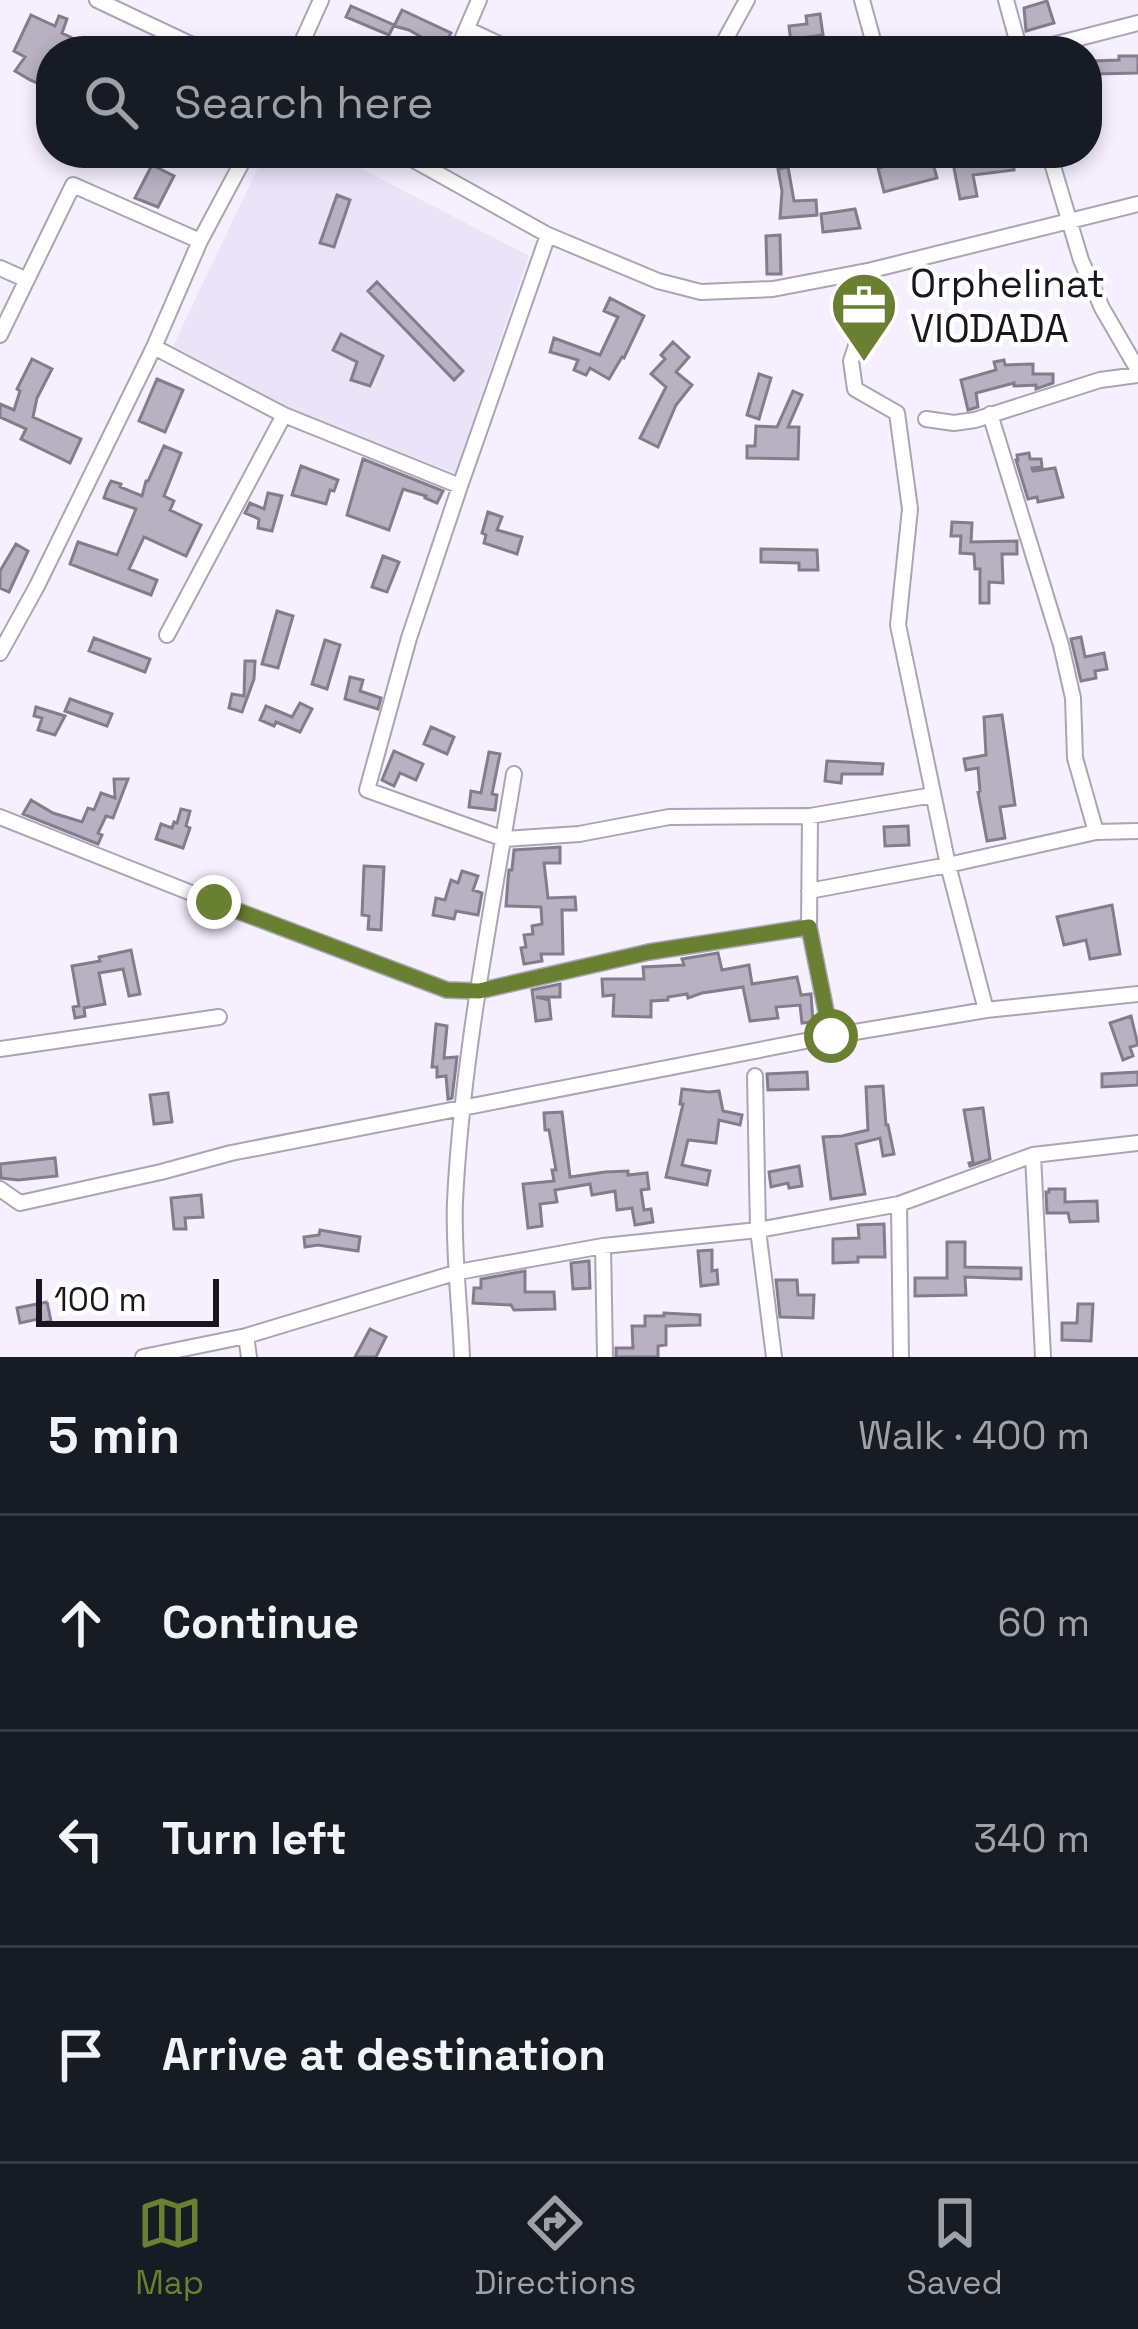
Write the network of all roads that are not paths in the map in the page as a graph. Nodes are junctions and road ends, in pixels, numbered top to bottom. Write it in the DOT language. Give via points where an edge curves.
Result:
graph roads {
  1 [pos="97,0"];
  2 [pos="151,0"];
  3 [pos="321,0"];
  4 [pos="479,0"];
  5 [pos="748,0"];
  6 [pos="862,0"];
  7 [pos="1006,0"];
  8 [pos="144,20"];
  9 [pos="1138,23"];
  10 [pos="466,28"];
  11 [pos="175,36"];
  12 [pos="305,36"];
  13 [pos="463,36"];
  14 [pos="483,36"];
  15 [pos="728,36"];
  16 [pos="872,36"];
  17 [pos="1019,36"];
  18 [pos="1086,36"];
  19 [pos="239,168"];
  20 [pos="431,168"];
  21 [pos="1053,168"];
  22 [pos="1138,204"];
  23 [pos="1070,220"];
  24 [pos="548,236"];
  25 [pos="200,241"];
  26 [pos="0,268"];
  27 [pos="872,270"];
  28 [pos="27,280"];
  29 [pos="0,335"];
  30 [pos="154,347"];
  31 [pos="1137,376"];
  32 [pos="990,414"];
  33 [pos="284,416"];
  34 [pos="926,419"];
  35 [pos="460,486"];
  36 [pos="167,634"];
  37 [pos="0,653"];
  38 [pos="514,774"];
  39 [pos="933,795"];
  40 [pos="810,816"];
  41 [pos="0,818"];
  42 [pos="1138,831"];
  43 [pos="1096,832"];
  44 [pos="503,838"];
  45 [pos="948,866"];
  46 [pos="809,891"];
  47 [pos="809,927"];
  48 [pos="479,991"];
  49 [pos="1138,994"];
  50 [pos="986,1010"];
  51 [pos="219,1017"];
  52 [pos="831,1036"];
  53 [pos="0,1049"];
  54 [pos="755,1076"];
  55 [pos="463,1109"];
  56 [pos="1138,1143"];
  57 [pos="1033,1155"];
  58 [pos="0,1189"];
  59 [pos="898,1204"];
  60 [pos="758,1230"];
  61 [pos="603,1246"];
  62 [pos="458,1272"];
  63 [pos="247,1336"];
  64 [pos="142,1357"];
  65 [pos="249,1357"];
  66 [pos="462,1357"];
  67 [pos="605,1357"];
  68 [pos="774,1357"];
  69 [pos="901,1357"];
  70 [pos="1042,1357"];
  1 -- 8 [label="street"];
  2 -- 8 [label="street"];
  3 -- 12 [label="street"];
  4 -- 10 [label="street"];
  5 -- 15 [label="street"];
  6 -- 16 [label="street"];
  7 -- 17 [label="street"];
  8 -- 11 [label="street"];
  9 -- 18 [label="street"];
  10 -- 13 [label="street"];
  10 -- 14 [label="street"];
  19 -- 25 [label="street"];
  20 -- 24 [label="street"];
  21 -- 23 [label="street"];
  22 -- 23 [label="street"];
  23 -- 27 [label="street"];
  23 -- 31 [label="street"];
  24 -- 27 [label="street" via="701,292 773,289"];
  24 -- 35 [label="street"];
  25 -- 28 [label="street" via="73,185"];
  25 -- 30 [label="street"];
  26 -- 28 [label="street"];
  27 -- 39 [label="street" via="850,361 855,389 897,413 910,509 898,625"];
  28 -- 29 [label="street"];
  30 -- 33 [label="street"];
  30 -- 37 [label="street"];
  31 -- 32 [label="street"];
  32 -- 34 [label="street" via="954,423"];
  32 -- 43 [label="street" via="1061,645 1075,758"];
  33 -- 35 [label="street"];
  33 -- 36 [label="street"];
  35 -- 44 [label="street" via="367,790"];
  38 -- 44 [label="street"];
  39 -- 40 [label="street"];
  39 -- 45 [label="street"];
  40 -- 44 [label="street" via="669,818"];
  40 -- 46 [label="street"];
  41 -- 48 [label="street" via="447,990"];
  42 -- 43 [label="street"];
  43 -- 45 [label="street"];
  44 -- 48 [label="street"];
  45 -- 46 [label="street"];
  45 -- 50 [label="street"];
  46 -- 47 [label="street"];
  47 -- 48 [label="street"];
  47 -- 52 [label="street"];
  48 -- 55 [label="street"];
  49 -- 50 [label="street"];
  50 -- 52 [label="street"];
  51 -- 53 [label="street"];
  52 -- 55 [label="street"];
  54 -- 60 [label="street"];
  55 -- 58 [label="street" via="20,1203"];
  55 -- 62 [label="street"];
  56 -- 57 [label="street"];
  57 -- 59 [label="street"];
  57 -- 70 [label="street"];
  59 -- 60 [label="street"];
  59 -- 69 [label="street"];
  60 -- 61 [label="street"];
  60 -- 68 [label="street"];
  61 -- 62 [label="street"];
  61 -- 67 [label="street"];
  62 -- 63 [label="street"];
  62 -- 66 [label="street"];
  63 -- 64 [label="street"];
  63 -- 65 [label="street"];
}
